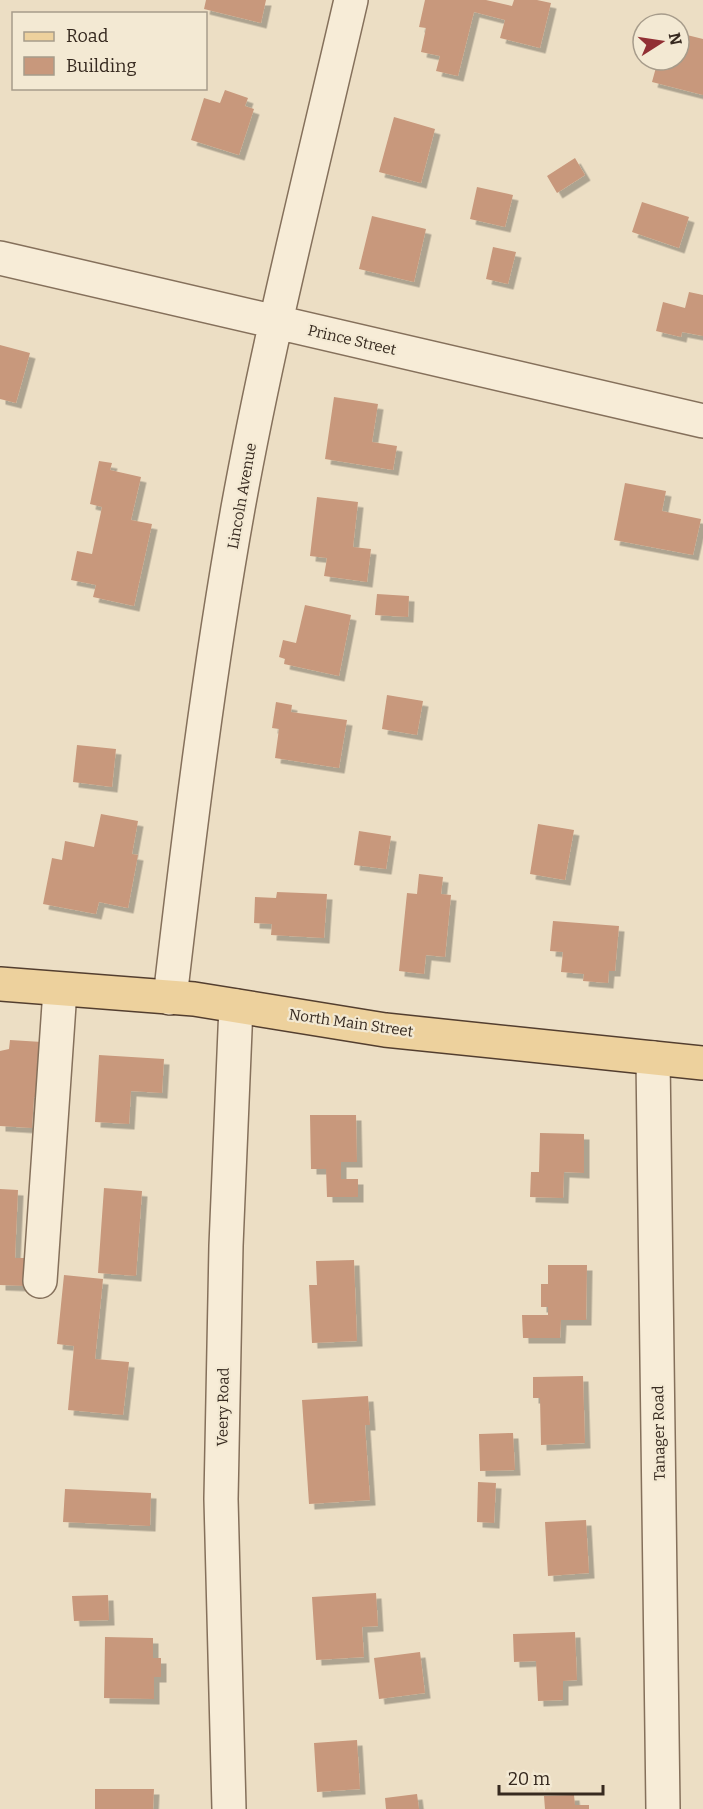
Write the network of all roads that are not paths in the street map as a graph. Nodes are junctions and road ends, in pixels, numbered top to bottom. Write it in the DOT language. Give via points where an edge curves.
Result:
graph roads {
  1 [pos="351,0"];
  2 [pos="0,258"];
  3 [pos="277,323"];
  4 [pos="703,422"];
  5 [pos="0,984"];
  6 [pos="60,990"];
  7 [pos="170,998"];
  8 [pos="236,1006"];
  9 [pos="652,1058"];
  10 [pos="703,1064"];
  11 [pos="40,1281"];
  12 [pos="229,1809"];
  13 [pos="663,1809"];
  1 -- 3 [label="street, Lincoln Avenue"];
  2 -- 3 [label="street, Prince Street"];
  3 -- 4 [label="street, Prince Street"];
  3 -- 7 [label="street, Lincoln Avenue" via="238,508 189,834"];
  5 -- 6 [label="main road, North Main Street"];
  6 -- 7 [label="main road, North Main Street"];
  6 -- 11 [label="street"];
  7 -- 8 [label="main road, North Main Street"];
  8 -- 9 [label="main road, North Main Street" via="385,1030"];
  8 -- 12 [label="street, Veery Road" via="221,1499"];
  9 -- 10 [label="main road, North Main Street"];
  9 -- 13 [label="street, Tanager Road"];
}
